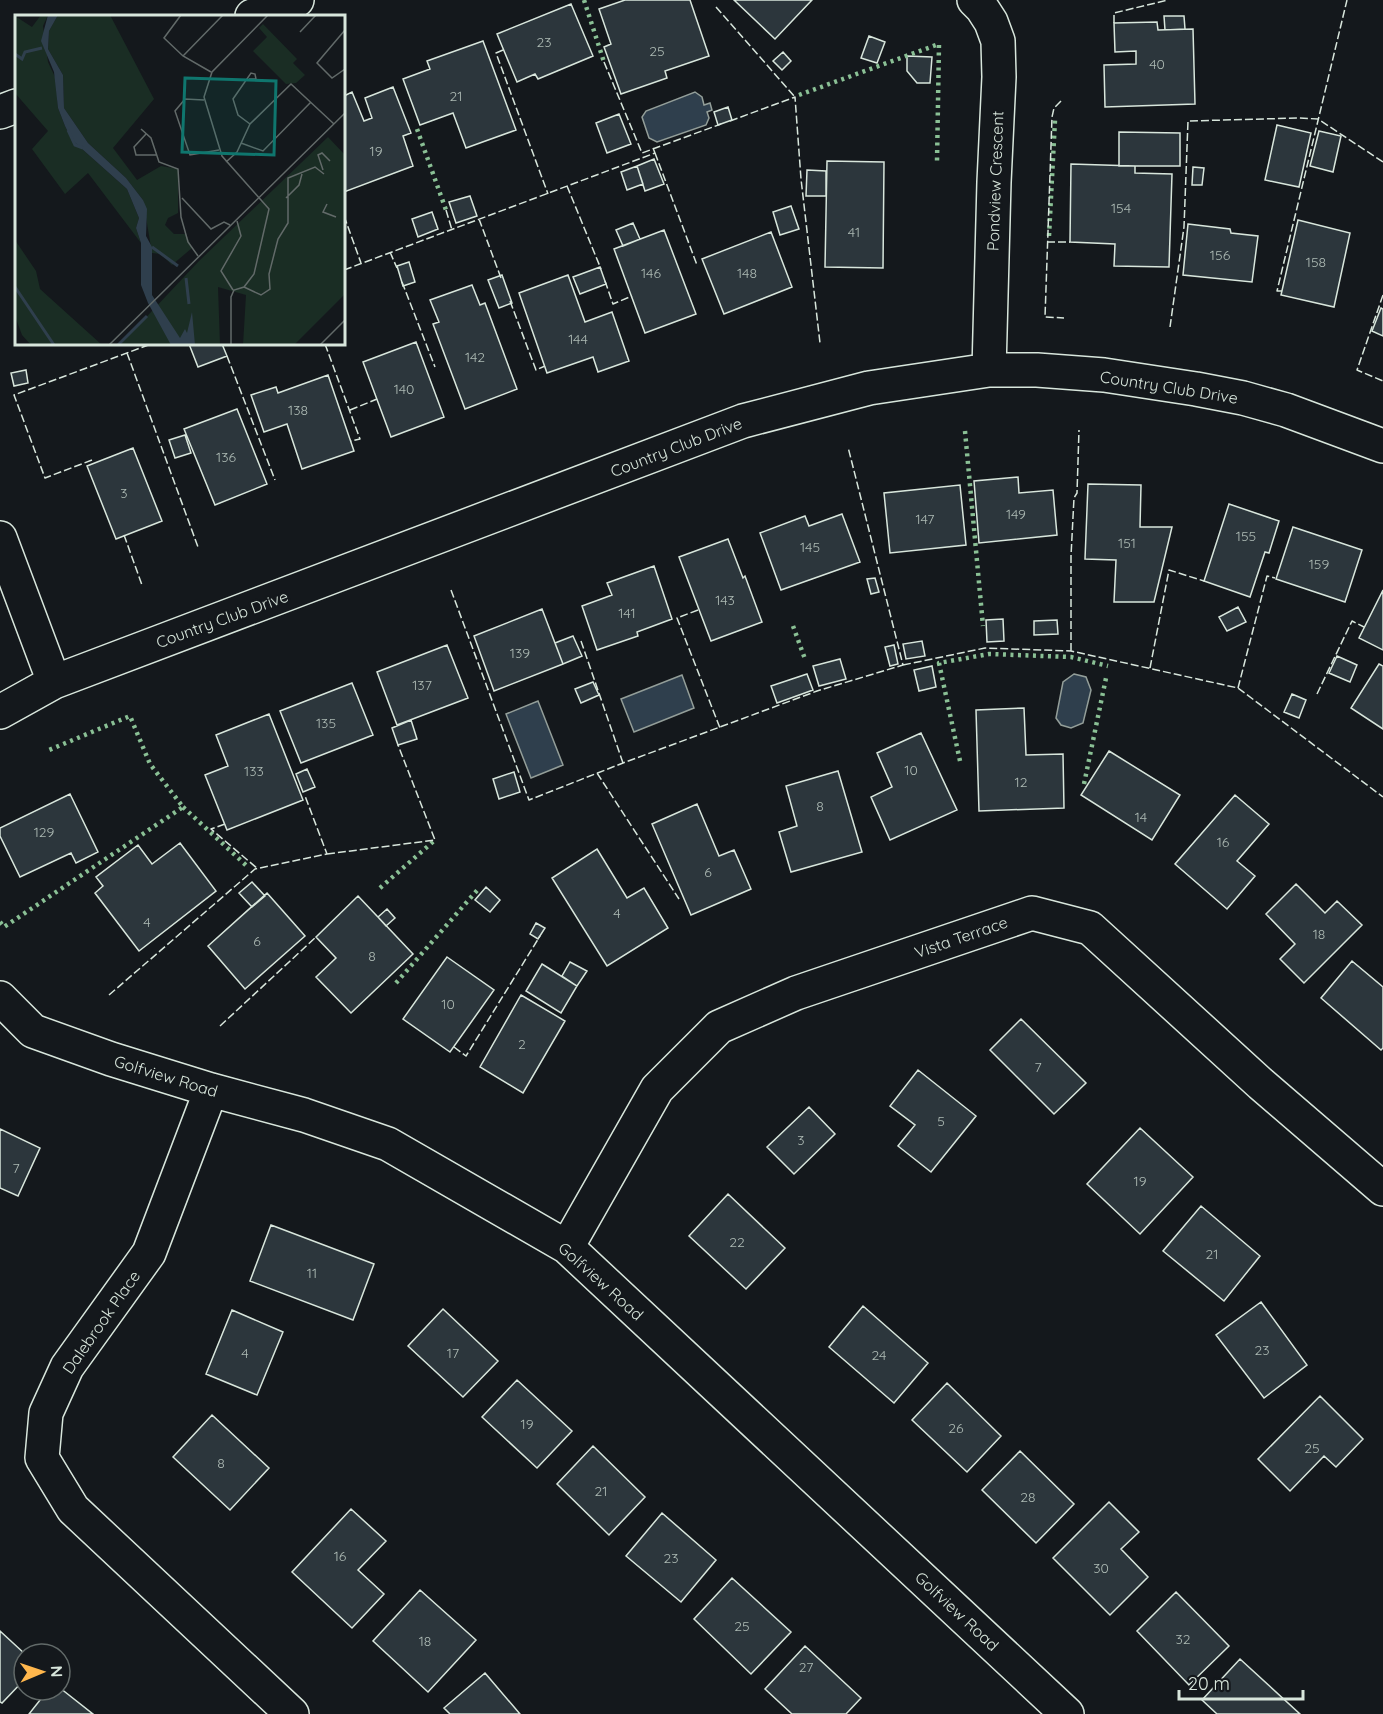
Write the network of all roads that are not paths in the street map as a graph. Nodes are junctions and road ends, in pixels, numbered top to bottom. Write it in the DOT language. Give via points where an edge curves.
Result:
graph roads {
  1 [pos="297,0"];
  2 [pos="974,0"];
  3 [pos="255,15"];
  4 [pos="15,106"];
  5 [pos="0,112"];
  6 [pos="989,370"];
  7 [pos="1383,446"];
  8 [pos="0,538"];
  9 [pos="54,682"];
  10 [pos="0,712"];
  11 [pos="0,998"];
  12 [pos="211,1090"];
  13 [pos="1383,1189"];
  14 [pos="567,1247"];
  15 [pos="292,1714"];
  16 [pos="1067,1714"];
  1 -- 3 [label="street"];
  2 -- 6 [label="street, Pondview Crescent" via="991,22 998,41"];
  4 -- 5 [label="street"];
  6 -- 7 [label="street, Country Club Drive" via="1037,369 1104,375 1243,398"];
  6 -- 9 [label="street, Country Club Drive" via="869,388 743,421"];
  8 -- 9 [label="street"];
  9 -- 10 [label="street, Country Club Drive"];
  11 -- 12 [label="street, Golfview Road" via="33,1031"];
  12 -- 14 [label="street, Golfview Road" via="304,1115 388,1144"];
  12 -- 15 [label="street, Dalebrook Place" via="149,1253 67,1367 46,1413 42,1458 73,1509"];
  13 -- 14 [label="street, Vista Terrace" via="1090,928 1032,913 796,993 719,1027 657,1089"];
  14 -- 16 [label="street, Golfview Road"];
}
